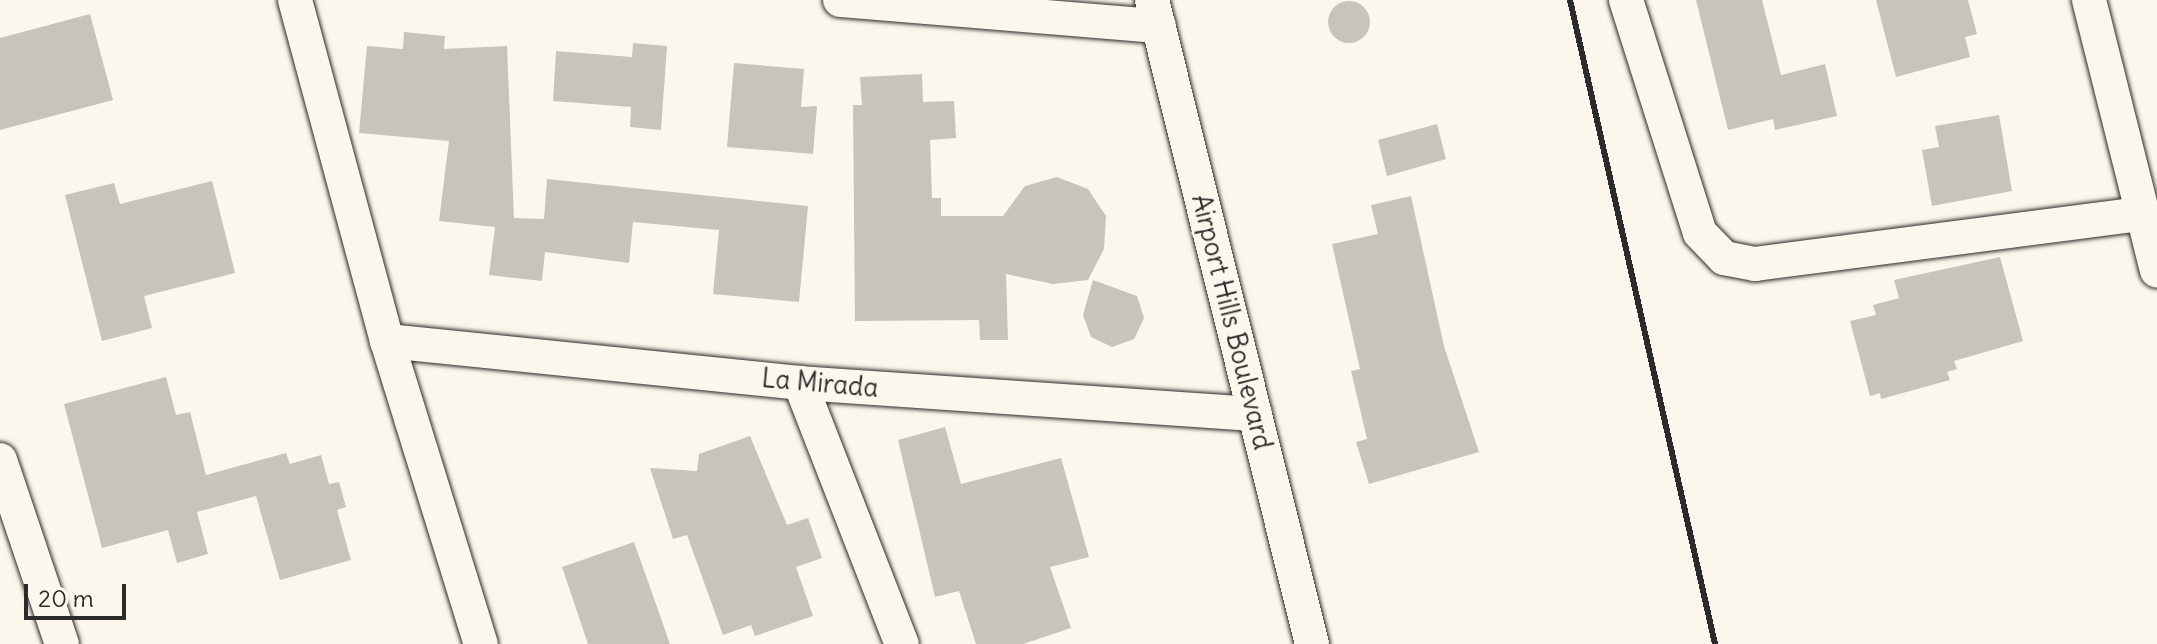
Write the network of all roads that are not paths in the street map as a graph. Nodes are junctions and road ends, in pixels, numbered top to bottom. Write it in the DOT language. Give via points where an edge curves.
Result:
graph roads {
  1 [pos="295,0"];
  2 [pos="840,0"];
  3 [pos="1626,0"];
  4 [pos="2089,0"];
  5 [pos="1156,13"];
  6 [pos="2144,168"];
  7 [pos="2142,214"];
  8 [pos="2157,271"];
  9 [pos="387,341"];
  10 [pos="800,383"];
  11 [pos="1255,414"];
  12 [pos="0,460"];
  13 [pos="62,644"];
  14 [pos="481,644"];
  15 [pos="902,644"];
  16 [pos="1312,644"];
  1 -- 9 [label="street"];
  2 -- 5 [label="street"];
  3 -- 7 [label="street" via="1700,233 1724,258 1755,264"];
  4 -- 6 [label="street"];
  5 -- 11 [label="street, Airport Hills Boulevard"];
  6 -- 7 [label="street"];
  7 -- 8 [label="street"];
  9 -- 10 [label="street, La Mirada"];
  9 -- 14 [label="street"];
  10 -- 11 [label="street, La Mirada"];
  10 -- 15 [label="street"];
  11 -- 16 [label="street, Airport Hills Boulevard"];
  12 -- 13 [label="street"];
}
